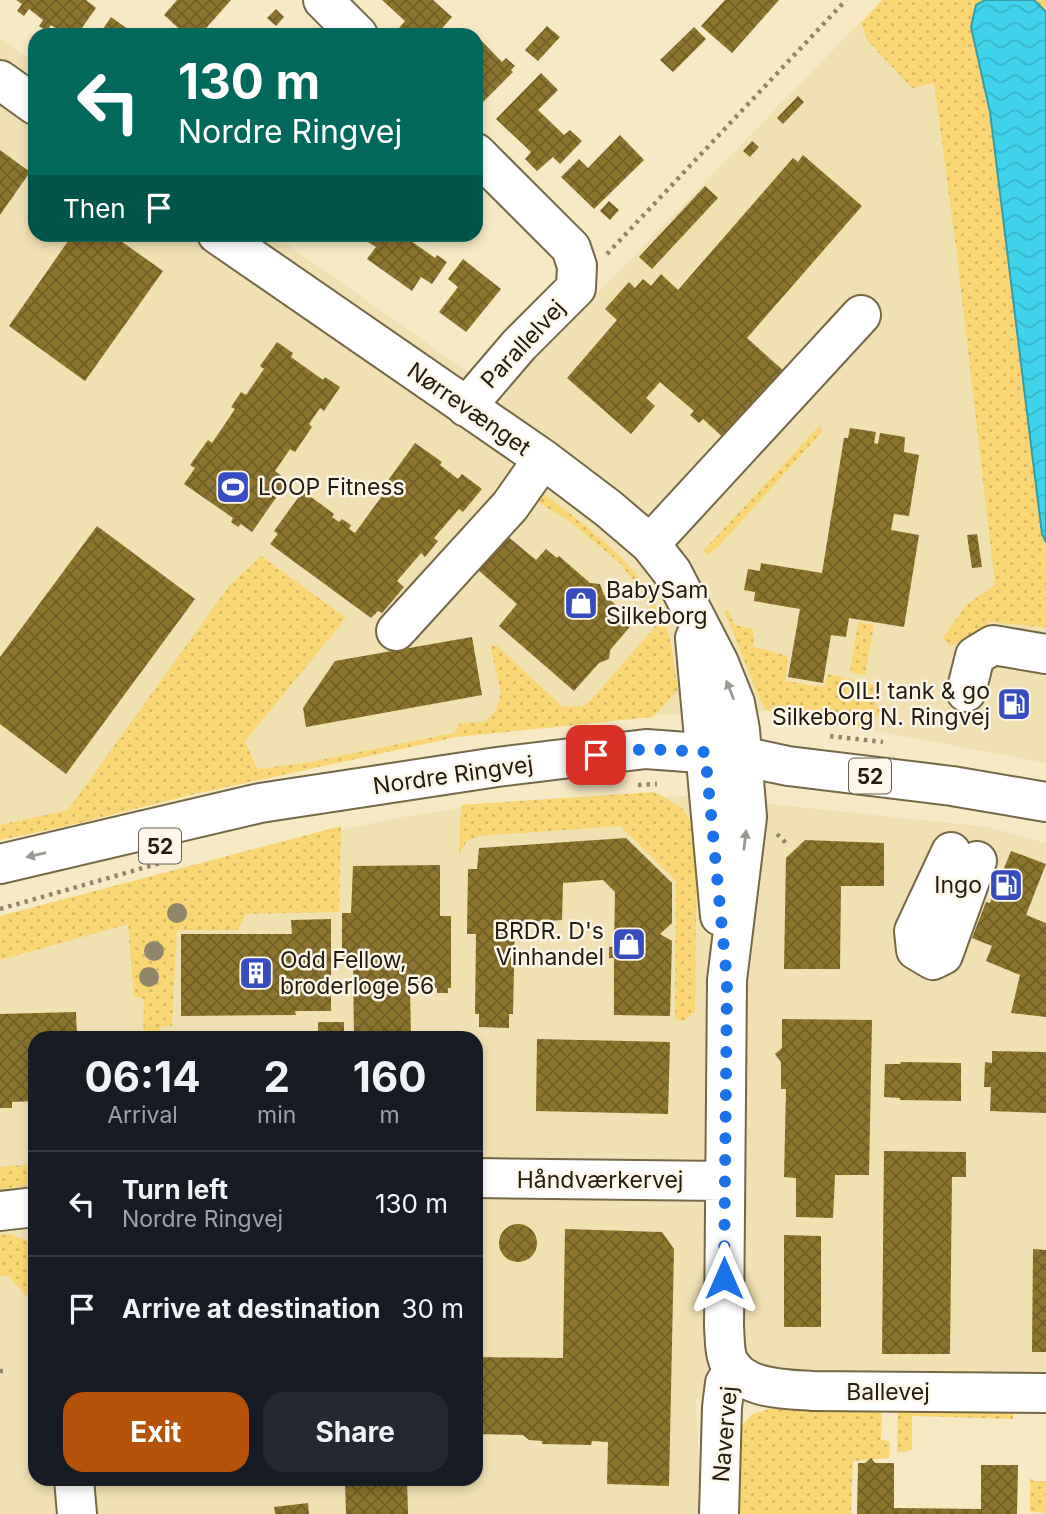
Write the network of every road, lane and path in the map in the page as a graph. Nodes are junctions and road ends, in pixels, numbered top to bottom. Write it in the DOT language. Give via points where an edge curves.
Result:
graph roads {
  1 [pos="323,0"];
  2 [pos="846,0"];
  3 [pos="351,28"];
  4 [pos="0,80"];
  5 [pos="28,100"];
  6 [pos="483,160"];
  7 [pos="229,242"];
  8 [pos="578,266"];
  9 [pos="861,315"];
  10 [pos="466,407"];
  11 [pos="543,459"];
  12 [pos="650,544"];
  13 [pos="396,631"];
  14 [pos="1046,654"];
  15 [pos="966,692"];
  16 [pos="718,766"];
  17 [pos="631,785"];
  18 [pos="318,795"];
  19 [pos="1046,802"];
  20 [pos="186,856"];
  21 [pos="0,864"];
  22 [pos="0,892"];
  23 [pos="0,909"];
  24 [pos="483,1178"];
  25 [pos="725,1181"];
  26 [pos="28,1208"];
  27 [pos="0,1211"];
  28 [pos="734,1369"];
  29 [pos="1046,1393"];
  30 [pos="75,1486"];
  31 [pos="77,1514"];
  32 [pos="719,1514"];
  1 -- 3 [label="street"];
  2 -- 8 [label="path" via="606,256"];
  4 -- 5 [label="street"];
  6 -- 8 [label="street" via="571,248"];
  7 -- 10 [label="street, Nørrevænget"];
  8 -- 10 [label="street, Parallelvej" via="576,288"];
  9 -- 12 [label="street"];
  10 -- 11 [label="street, Nørrevænget"];
  11 -- 12 [label="street, Nørrevænget"];
  11 -- 13 [label="street" via="510,506"];
  12 -- 16 [label="street, Nørrevænget" via="672,572 735,703"];
  14 -- 15 [label="street" via="993,645 975,656"];
  16 -- 17 [label="path"];
  16 -- 18 [label="street, Nordre Ringvej / 52" via="646,749"];
  16 -- 19 [label="street, Nordre Ringvej / 52" via="789,766"];
  16 -- 25 [label="street, Navervej" via="746,788 747,829 727,980"];
  18 -- 21 [label="street, Nordre Ringvej / 52, one-way" via="210,814"];
  18 -- 22 [label="street, Nordre Ringvej / 52" via="264,818"];
  20 -- 23 [label="path"];
  24 -- 25 [label="street, Håndværkervej"];
  25 -- 28 [label="street, Navervej" via="724,1327"];
  26 -- 27 [label="street"];
  28 -- 29 [label="street, Ballevej" via="756,1384 777,1389"];
  28 -- 32 [label="street, Navervej" via="725,1383 722,1407"];
  30 -- 31 [label="street"];
}
